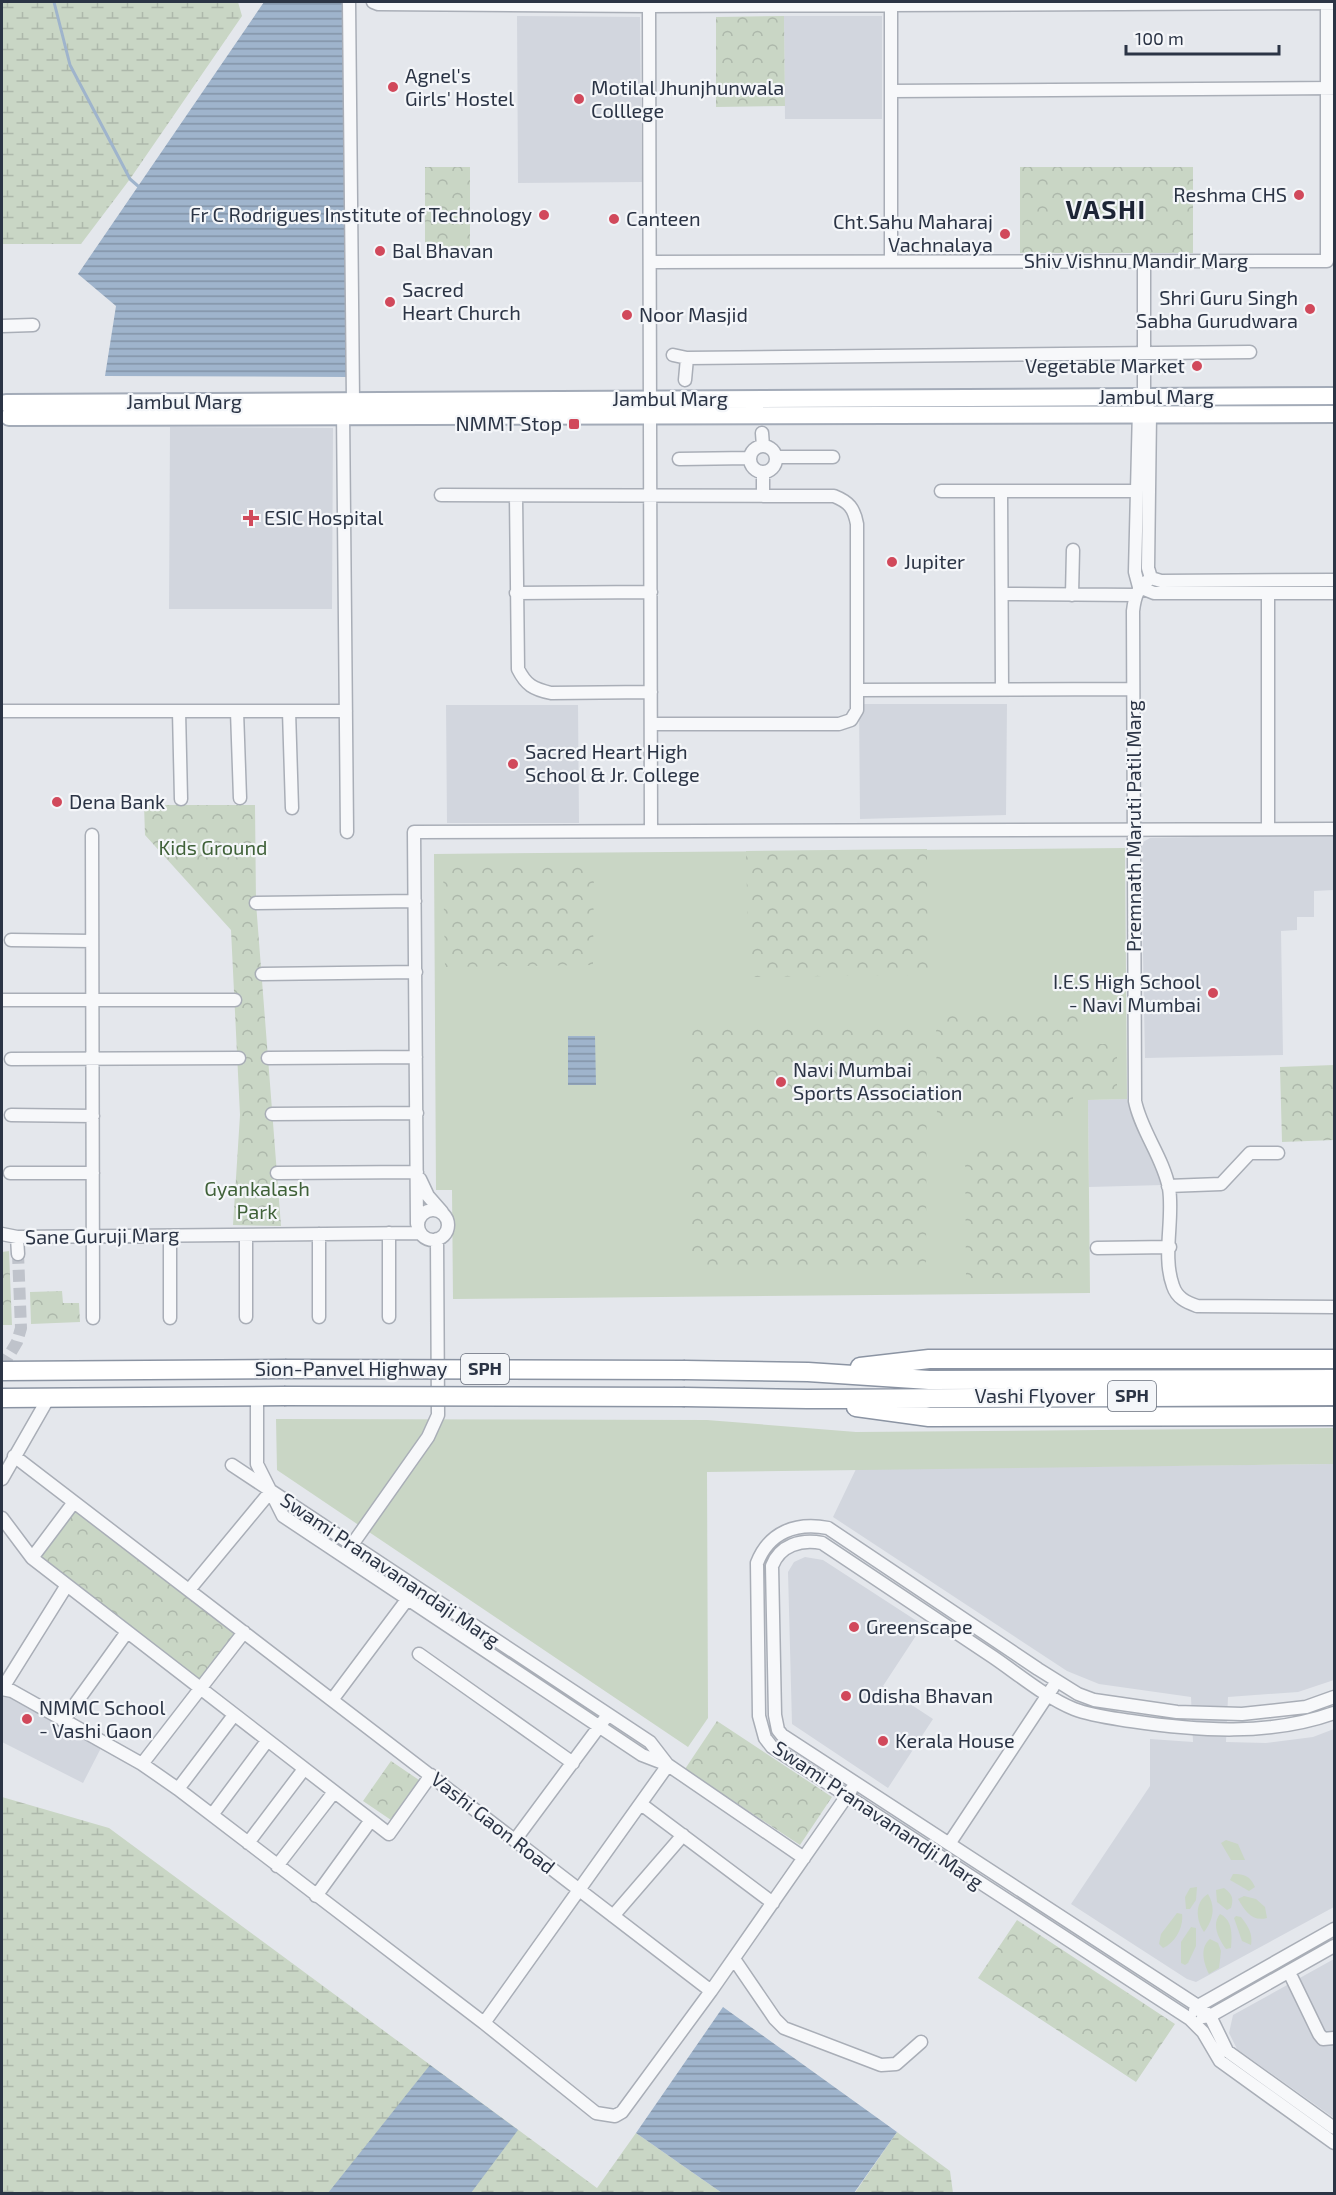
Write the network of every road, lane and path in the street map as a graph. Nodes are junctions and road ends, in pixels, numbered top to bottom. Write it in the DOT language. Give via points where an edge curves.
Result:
graph roads {
  1 [pos="349,2"];
  2 [pos="373,2"];
  3 [pos="445,3"];
  4 [pos="1035,3"];
  5 [pos="1159,3"];
  6 [pos="1331,3"];
  7 [pos="891,5"];
  8 [pos="650,6"];
  9 [pos="1331,88"];
  10 [pos="891,91"];
  11 [pos="891,261"];
  12 [pos="1144,261"];
  13 [pos="650,262"];
  14 [pos="2,326"];
  15 [pos="33,326"];
  16 [pos="1144,351"];
  17 [pos="1250,352"];
  18 [pos="673,355"];
  19 [pos="687,357"];
  20 [pos="685,380"];
  21 [pos="1335,396"];
  22 [pos="1144,397"];
  23 [pos="346,406"];
  24 [pos="650,408"];
  25 [pos="5,411"];
  26 [pos="1143,414"];
  27 [pos="1335,414"];
  28 [pos="762,433"];
  29 [pos="763,446"];
  30 [pos="776,457"];
  31 [pos="833,457"];
  32 [pos="750,458"];
  33 [pos="679,459"];
  34 [pos="763,472"];
  35 [pos="941,491"];
  36 [pos="1002,491"];
  37 [pos="1136,491"];
  38 [pos="441,495"];
  39 [pos="516,495"];
  40 [pos="650,496"];
  41 [pos="763,496"];
  42 [pos="1072,550"];
  43 [pos="1151,578"];
  44 [pos="1335,580"];
  45 [pos="1282,587"];
  46 [pos="1137,591"];
  47 [pos="651,592"];
  48 [pos="516,593"];
  49 [pos="1268,593"];
  50 [pos="1335,593"];
  51 [pos="1002,594"];
  52 [pos="1072,595"];
  53 [pos="1002,689"];
  54 [pos="1133,689"];
  55 [pos="857,690"];
  56 [pos="651,692"];
  57 [pos="2,711"];
  58 [pos="179,711"];
  59 [pos="237,711"];
  60 [pos="289,711"];
  61 [pos="346,711"];
  62 [pos="651,724"];
  63 [pos="181,798"];
  64 [pos="240,798"];
  65 [pos="292,808"];
  66 [pos="1335,829"];
  67 [pos="1134,830"];
  68 [pos="1268,830"];
  69 [pos="651,831"];
  70 [pos="347,832"];
  71 [pos="92,835"];
  72 [pos="415,901"];
  73 [pos="256,903"];
  74 [pos="11,940"];
  75 [pos="92,940"];
  76 [pos="416,972"];
  77 [pos="262,974"];
  78 [pos="2,1000"];
  79 [pos="235,1000"];
  80 [pos="92,1001"];
  81 [pos="416,1057"];
  82 [pos="239,1058"];
  83 [pos="268,1058"];
  84 [pos="11,1059"];
  85 [pos="93,1060"];
  86 [pos="417,1113"];
  87 [pos="272,1114"];
  88 [pos="11,1116"];
  89 [pos="93,1116"];
  90 [pos="1278,1153"];
  91 [pos="10,1173"];
  92 [pos="93,1173"];
  93 [pos="277,1173"];
  94 [pos="417,1173"];
  95 [pos="1168,1186"];
  96 [pos="444,1215"];
  97 [pos="419,1228"];
  98 [pos="389,1233"];
  99 [pos="2,1234"];
  100 [pos="319,1234"];
  101 [pos="246,1235"];
  102 [pos="93,1236"];
  103 [pos="170,1236"];
  104 [pos="17,1237"];
  105 [pos="437,1239"];
  106 [pos="1170,1247"];
  107 [pos="1097,1248"];
  108 [pos="18,1254"];
  109 [pos="1335,1307"];
  110 [pos="170,1317"];
  111 [pos="246,1317"];
  112 [pos="319,1317"];
  113 [pos="389,1317"];
  114 [pos="93,1318"];
  115 [pos="1335,1359"];
  116 [pos="2,1371"];
  117 [pos="808,1372"];
  118 [pos="1335,1379"];
  119 [pos="929,1388"];
  120 [pos="257,1396"];
  121 [pos="1335,1396"];
  122 [pos="49,1397"];
  123 [pos="2,1398"];
  124 [pos="807,1399"];
  125 [pos="1335,1416"];
  126 [pos="15,1456"];
  127 [pos="232,1465"];
  128 [pos="2,1479"];
  129 [pos="271,1491"];
  130 [pos="74,1502"];
  131 [pos="2,1518"];
  132 [pos="352,1545"];
  133 [pos="343,1557"];
  134 [pos="32,1558"];
  135 [pos="67,1586"];
  136 [pos="416,1587"];
  137 [pos="189,1590"];
  138 [pos="407,1599"];
  139 [pos="127,1632"];
  140 [pos="244,1632"];
  141 [pos="418,1654"];
  142 [pos="1057,1681"];
  143 [pos="2,1689"];
  144 [pos="201,1690"];
  145 [pos="1048,1693"];
  146 [pos="1335,1697"];
  147 [pos="332,1700"];
  148 [pos="1335,1713"];
  149 [pos="234,1715"];
  150 [pos="609,1715"];
  151 [pos="63,1721"];
  152 [pos="600,1727"];
  153 [pos="267,1741"];
  154 [pos="573,1763"];
  155 [pos="142,1764"];
  156 [pos="668,1765"];
  157 [pos="304,1769"];
  158 [pos="431,1775"];
  159 [pos="856,1783"];
  160 [pos="178,1789"];
  161 [pos="334,1792"];
  162 [pos="847,1796"];
  163 [pos="641,1804"];
  164 [pos="212,1815"];
  165 [pos="371,1820"];
  166 [pos="683,1835"];
  167 [pos="515,1840"];
  168 [pos="248,1843"];
  169 [pos="949,1844"];
  170 [pos="804,1858"];
  171 [pos="277,1866"];
  172 [pos="581,1891"];
  173 [pos="316,1896"];
  174 [pos="773,1903"];
  175 [pos="613,1916"];
  176 [pos="1335,1929"];
  177 [pos="1335,1947"];
  178 [pos="734,1959"];
  179 [pos="1289,1971"];
  180 [pos="711,1991"];
  181 [pos="1198,2006"];
  182 [pos="1210,2016"];
  183 [pos="1190,2019"];
  184 [pos="484,2023"];
  185 [pos="1335,2038"];
  186 [pos="921,2042"];
  187 [pos="1335,2128"];
  188 [pos="1335,2143"];
  1 -- 23 [label="street"];
  2 -- 3 [label="street"];
  3 -- 8 [label="street"];
  4 -- 5 [label="street"];
  4 -- 7 [label="street"];
  5 -- 6 [label="street"];
  6 -- 9 [label="street, Shiv Vishnu Mandir Marg"];
  7 -- 8 [label="street"];
  7 -- 10 [label="street"];
  8 -- 13 [label="street"];
  9 -- 10 [label="street"];
  9 -- 12 [label="street, Shiv Vishnu Mandir Marg" via="1327,261"];
  10 -- 11 [label="street"];
  11 -- 12 [label="street, Shiv Vishnu Mandir Marg"];
  11 -- 13 [label="street, Shiv Vishnu Mandir Marg"];
  12 -- 16 [label="street, Premnath Maruti Patil Marg"];
  13 -- 24 [label="street"];
  14 -- 15 [label="street"];
  16 -- 17 [label="street"];
  16 -- 19 [label="street"];
  16 -- 22 [label="street, Premnath Maruti Patil Marg"];
  18 -- 19 [label="street"];
  19 -- 20 [label="street"];
  21 -- 22 [label="main road, Jambul Marg"];
  22 -- 24 [label="main road, Jambul Marg"];
  22 -- 26 [label="street, Premnath Maruti Patil Marg"];
  23 -- 24 [label="main road, Jambul Marg"];
  23 -- 25 [label="main road, Jambul Marg"];
  23 -- 61 [label="street"];
  24 -- 26 [label="main road, Jambul Marg"];
  24 -- 40 [label="street"];
  26 -- 27 [label="main road, Jambul Marg"];
  26 -- 37 [label="street, Premnath Maruti Patil Marg"];
  26 -- 43 [label="street, Premnath Maruti Patil Marg"];
  28 -- 29 [label="street"];
  29 -- 30 [label="street"];
  29 -- 32 [label="street" via="755,449"];
  30 -- 31 [label="street"];
  30 -- 34 [label="street" via="773,467"];
  32 -- 33 [label="street"];
  32 -- 34 [label="street" via="753,467"];
  34 -- 41 [label="street"];
  35 -- 36 [label="street"];
  36 -- 37 [label="street"];
  36 -- 51 [label="street"];
  37 -- 46 [label="street, Premnath Maruti Patil Marg"];
  38 -- 39 [label="street"];
  39 -- 40 [label="street"];
  39 -- 48 [label="street"];
  40 -- 41 [label="street"];
  40 -- 47 [label="street"];
  41 -- 55 [label="street" via="834,496 855,510"];
  42 -- 52 [label="street"];
  43 -- 45 [label="street"];
  43 -- 46 [label="street"];
  44 -- 45 [label="street"];
  45 -- 49 [label="street"];
  45 -- 50 [label="street"];
  46 -- 49 [label="street"];
  46 -- 52 [label="street"];
  46 -- 54 [label="street, Premnath Maruti Patil Marg"];
  47 -- 48 [label="street"];
  47 -- 56 [label="street"];
  48 -- 56 [label="street" via="519,669 524,682 551,693"];
  49 -- 68 [label="street"];
  51 -- 52 [label="street"];
  51 -- 53 [label="street"];
  53 -- 54 [label="street"];
  53 -- 55 [label="street"];
  54 -- 67 [label="street, Premnath Maruti Patil Marg"];
  55 -- 62 [label="street" via="857,710 850,720 839,724"];
  56 -- 62 [label="street"];
  57 -- 58 [label="street"];
  58 -- 59 [label="street"];
  58 -- 63 [label="street"];
  59 -- 60 [label="street"];
  59 -- 64 [label="street"];
  60 -- 61 [label="street"];
  60 -- 65 [label="street"];
  61 -- 70 [label="street"];
  62 -- 69 [label="street"];
  66 -- 68 [label="street"];
  67 -- 68 [label="street"];
  67 -- 69 [label="street"];
  67 -- 95 [label="street, Premnath Maruti Patil Marg" via="1135,1101"];
  69 -- 72 [label="street" via="414,832"];
  71 -- 75 [label="street"];
  72 -- 73 [label="street"];
  72 -- 76 [label="street"];
  74 -- 75 [label="street"];
  75 -- 80 [label="street"];
  76 -- 77 [label="street"];
  76 -- 81 [label="street"];
  78 -- 80 [label="street"];
  79 -- 80 [label="street"];
  80 -- 85 [label="street"];
  81 -- 83 [label="street"];
  81 -- 86 [label="street"];
  82 -- 85 [label="street"];
  84 -- 85 [label="street"];
  85 -- 89 [label="street"];
  86 -- 87 [label="street"];
  86 -- 94 [label="street"];
  88 -- 89 [label="street"];
  89 -- 92 [label="street"];
  90 -- 95 [label="street" via="1250,1154 1221,1185"];
  91 -- 92 [label="street"];
  92 -- 102 [label="street"];
  93 -- 94 [label="street"];
  94 -- 96 [label="street" via="428,1196"];
  94 -- 97 [label="street"];
  95 -- 106 [label="street, Premnath Maruti Patil Marg"];
  96 -- 97 [label="street" via="435,1210 425,1211"];
  96 -- 105 [label="street" via="447,1229"];
  97 -- 98 [label="street, Sane Guruji Marg"];
  97 -- 105 [label="street" via="428,1239"];
  98 -- 100 [label="street, Sane Guruji Marg"];
  98 -- 113 [label="street"];
  99 -- 104 [label="street, Sane Guruji Marg"];
  100 -- 101 [label="street, Sane Guruji Marg"];
  100 -- 112 [label="street"];
  101 -- 103 [label="street, Sane Guruji Marg"];
  101 -- 111 [label="street"];
  102 -- 103 [label="street, Sane Guruji Marg"];
  102 -- 104 [label="street, Sane Guruji Marg"];
  102 -- 114 [label="street"];
  103 -- 110 [label="street"];
  104 -- 108 [label="street"];
  105 -- 132 [label="street" via="438,1415 428,1437"];
  106 -- 107 [label="street"];
  106 -- 109 [label="street, Premnath Maruti Patil Marg" via="1174,1287 1182,1300 1197,1306"];
  115 -- 117 [label="highway" via="929,1359"];
  116 -- 117 [label="highway, Sion-Panvel Highway / SPH, bridge"];
  117 -- 119 [label="highway, Vashi Flyover / SPH"];
  118 -- 119 [label="highway, Vashi Flyover / SPH"];
  119 -- 121 [label="highway, Vashi Flyover / SPH"];
  119 -- 124 [label="highway, Vashi Flyover / SPH"];
  120 -- 122 [label="highway, Sion-Panvel Highway / SPH"];
  120 -- 124 [label="highway, Sion-Panvel Highway / SPH, bridge"];
  120 -- 129 [label="street" via="256,1459"];
  122 -- 123 [label="highway, Sion-Panvel Highway / SPH"];
  122 -- 126 [label="street"];
  124 -- 125 [label="highway" via="929,1417"];
  126 -- 128 [label="street"];
  126 -- 130 [label="street, Vashi Gaon Road"];
  127 -- 129 [label="street"];
  129 -- 132 [label="street, Swami Pranavanandaji Marg"];
  129 -- 133 [label="street, Swami Pranavanandaji Marg" via="283,1516"];
  129 -- 137 [label="street"];
  130 -- 134 [label="street"];
  130 -- 137 [label="street, Vashi Gaon Road"];
  131 -- 134 [label="street"];
  132 -- 133 [label="street"];
  132 -- 136 [label="street, Swami Pranavanandaji Marg"];
  133 -- 138 [label="street, Swami Pranavanandaji Marg"];
  134 -- 135 [label="street"];
  135 -- 139 [label="street"];
  135 -- 143 [label="street"];
  136 -- 138 [label="street"];
  136 -- 150 [label="street, Swami Pranavanandaji Marg"];
  137 -- 140 [label="street, Vashi Gaon Road"];
  138 -- 147 [label="street"];
  138 -- 152 [label="street, Swami Pranavanandaji Marg"];
  139 -- 144 [label="street"];
  139 -- 151 [label="street"];
  140 -- 144 [label="street"];
  140 -- 147 [label="street, Vashi Gaon Road"];
  141 -- 154 [label="street"];
  142 -- 145 [label="street"];
  142 -- 146 [label="street, Swami Pranavanandji Marg" via="1094,1700 1177,1712 1273,1713"];
  142 -- 162 [label="street, Swami Pranavanandji Marg" via="828,1528 811,1525 776,1536 762,1548 757,1563 761,1728 772,1746"];
  143 -- 151 [label="street"];
  144 -- 149 [label="street"];
  144 -- 155 [label="street"];
  145 -- 148 [label="street, Swami Pranavanandji Marg" via="1090,1715 1176,1727 1275,1728"];
  145 -- 159 [label="street, Swami Pranavanandji Marg" via="822,1543 798,1542 784,1548 772,1566 776,1724 782,1735"];
  145 -- 169 [label="street"];
  147 -- 158 [label="street, Vashi Gaon Road"];
  149 -- 153 [label="street"];
  149 -- 160 [label="street"];
  150 -- 152 [label="street"];
  150 -- 156 [label="street, Swami Pranavanandaji Marg" via="650,1742"];
  151 -- 155 [label="street"];
  152 -- 154 [label="street"];
  152 -- 156 [label="street, Swami Pranavanandaji Marg" via="642,1755"];
  153 -- 157 [label="street"];
  153 -- 164 [label="street"];
  154 -- 167 [label="street"];
  155 -- 160 [label="street"];
  156 -- 163 [label="street"];
  156 -- 170 [label="street, Swami Pranavanandaji Marg"];
  157 -- 161 [label="street"];
  157 -- 168 [label="street"];
  158 -- 165 [label="street" via="389,1834"];
  158 -- 167 [label="street, Vashi Gaon Road"];
  159 -- 162 [label="street"];
  159 -- 169 [label="street, Swami Pranavanandji Marg"];
  160 -- 164 [label="street"];
  161 -- 165 [label="street"];
  161 -- 171 [label="street"];
  162 -- 170 [label="street"];
  162 -- 183 [label="street, Swami Pranavanandji Marg"];
  163 -- 166 [label="street"];
  163 -- 172 [label="street"];
  164 -- 168 [label="street"];
  165 -- 173 [label="street"];
  166 -- 174 [label="street"];
  166 -- 175 [label="street"];
  167 -- 172 [label="street, Vashi Gaon Road"];
  168 -- 171 [label="street"];
  169 -- 181 [label="street, Swami Pranavanandji Marg"];
  170 -- 174 [label="street"];
  171 -- 173 [label="street"];
  172 -- 175 [label="street, Vashi Gaon Road"];
  172 -- 184 [label="street"];
  173 -- 184 [label="street"];
  174 -- 178 [label="street"];
  175 -- 180 [label="street, Vashi Gaon Road"];
  176 -- 181 [label="street"];
  177 -- 179 [label="street"];
  178 -- 180 [label="street"];
  178 -- 186 [label="street" via="784,2028 881,2066 896,2064"];
  179 -- 182 [label="street"];
  179 -- 185 [label="street" via="1319,2034 1323,2039"];
  180 -- 184 [label="street" via="622,2112 615,2116 596,2113"];
  181 -- 182 [label="street, Swami Pranavanandji Marg"];
  181 -- 183 [label="street"];
  182 -- 183 [label="street"];
  182 -- 187 [label="street, Swami Pranavanandji Marg" via="1227,2051"];
  183 -- 188 [label="street, Swami Pranavanandji Marg" via="1203,2032 1220,2061"];
}
